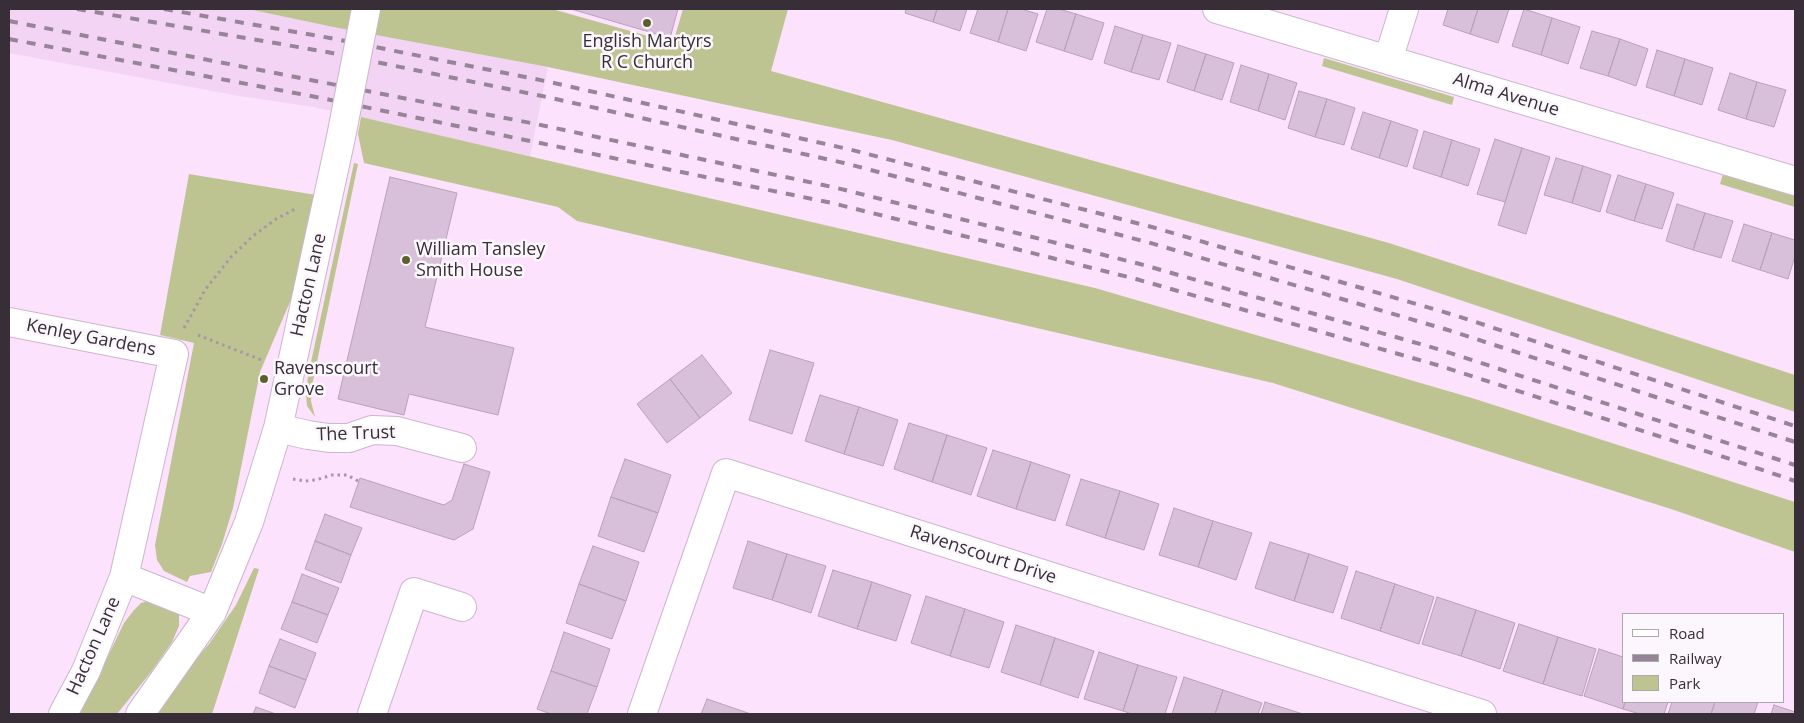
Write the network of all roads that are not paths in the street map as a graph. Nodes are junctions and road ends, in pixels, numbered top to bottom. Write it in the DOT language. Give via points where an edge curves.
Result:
graph roads {
  1 [pos="366,9"];
  2 [pos="1217,9"];
  3 [pos="1404,9"];
  4 [pos="1388,60"];
  5 [pos="1795,181"];
  6 [pos="9,325"];
  7 [pos="179,342"];
  8 [pos="278,428"];
  9 [pos="462,448"];
  10 [pos="124,577"];
  11 [pos="462,607"];
  12 [pos="212,612"];
  13 [pos="64,714"];
  14 [pos="140,714"];
  15 [pos="372,714"];
  16 [pos="642,714"];
  17 [pos="1482,714"];
  1 -- 8 [label="street, Hacton Lane, bridge" via="330,193"];
  2 -- 4 [label="street, Alma Avenue"];
  3 -- 4 [label="street"];
  4 -- 5 [label="street, Alma Avenue"];
  6 -- 7 [label="street, Kenley Gardens"];
  7 -- 10 [label="street, Hacton Lane"];
  8 -- 9 [label="street, The Trust" via="329,438 348,438 372,430 397,431"];
  8 -- 12 [label="street, Hacton Lane" via="249,522"];
  10 -- 12 [label="street, Hacton Lane"];
  10 -- 13 [label="street, Hacton Lane" via="86,671"];
  11 -- 15 [label="street" via="414,592"];
  12 -- 14 [label="street, Hacton Lane"];
  16 -- 17 [label="street, Ravenscourt Drive" via="726,473"];
}
